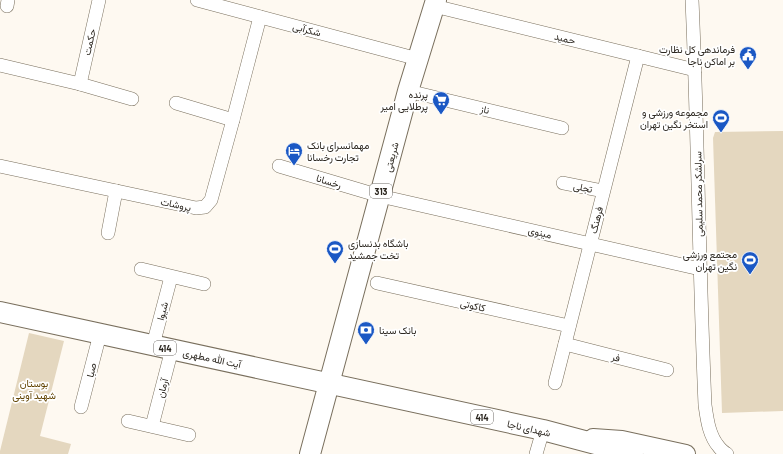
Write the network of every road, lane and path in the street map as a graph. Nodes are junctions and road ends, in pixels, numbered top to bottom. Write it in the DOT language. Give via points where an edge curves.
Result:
graph roads {
  1 [pos="99,0"];
  2 [pos="197,0"];
  3 [pos="692,0"];
  4 [pos="435,3"];
  5 [pos="260,17"];
  6 [pos="638,56"];
  7 [pos="418,59"];
  8 [pos="0,65"];
  9 [pos="695,70"];
  10 [pos="80,84"];
  11 [pos="408,91"];
  12 [pos="132,99"];
  13 [pos="176,103"];
  14 [pos="233,120"];
  15 [pos="562,128"];
  16 [pos="0,166"];
  17 [pos="279,166"];
  18 [pos="563,183"];
  19 [pos="116,191"];
  20 [pos="603,191"];
  21 [pos="380,196"];
  22 [pos="108,233"];
  23 [pos="590,244"];
  24 [pos="141,269"];
  25 [pos="700,269"];
  26 [pos="171,277"];
  27 [pos="377,283"];
  28 [pos="204,284"];
  29 [pos="0,312"];
  30 [pos="569,326"];
  31 [pos="100,334"];
  32 [pos="565,344"];
  33 [pos="162,347"];
  34 [pos="667,370"];
  35 [pos="555,383"];
  36 [pos="330,384"];
  37 [pos="81,407"];
  38 [pos="128,421"];
  39 [pos="152,426"];
  40 [pos="551,433"];
  41 [pos="189,435"];
  42 [pos="310,454"];
  43 [pos="536,454"];
  44 [pos="633,454"];
  45 [pos="686,454"];
  46 [pos="727,454"];
  1 -- 10 [label="street, حکمت"];
  2 -- 5 [label="street, شکرآبی"];
  3 -- 9 [label="street, سرلشکر محمد سلیمی"];
  4 -- 6 [label="street, حمید"];
  4 -- 7 [label="main road, شریعتی / 313"];
  5 -- 7 [label="street, شکرآبی"];
  5 -- 14 [label="street, پروشات"];
  6 -- 9 [label="street, حمید"];
  6 -- 20 [label="street, فرهنگ"];
  7 -- 11 [label="main road, شریعتی / 313"];
  8 -- 10 [label="street"];
  9 -- 25 [label="street, سرلشکر محمد سلیمی"];
  10 -- 12 [label="street"];
  11 -- 15 [label="street, ناز"];
  11 -- 21 [label="main road, شریعتی / 313"];
  13 -- 14 [label="street"];
  14 -- 19 [label="street, پروشات" via="206,208"];
  16 -- 19 [label="street, پروشات"];
  17 -- 21 [label="street, رخسانا"];
  18 -- 20 [label="street, تجلی"];
  19 -- 22 [label="street"];
  20 -- 23 [label="street, فرهنگ"];
  21 -- 23 [label="street, مینوی"];
  21 -- 36 [label="main road, شریعتی / 313"];
  23 -- 25 [label="street, مینوی"];
  23 -- 30 [label="street, فرهنگ"];
  24 -- 26 [label="street"];
  25 -- 46 [label="street, سرلشکر محمد سلیمی" via="706,416 714,440"];
  26 -- 28 [label="street"];
  26 -- 33 [label="street, شیوا"];
  27 -- 30 [label="street, کاکوتی"];
  29 -- 31 [label="main road, آیت الله مطهری / 414"];
  30 -- 32 [label="street, فرهنگ"];
  31 -- 33 [label="main road, آیت الله مطهری / 414"];
  31 -- 37 [label="street, صبا"];
  32 -- 34 [label="street, فر"];
  32 -- 35 [label="street, فرهنگ"];
  33 -- 36 [label="main road, آیت الله مطهری / 414"];
  33 -- 39 [label="street, آرمان"];
  36 -- 40 [label="main road, شهدای ناجا / 414"];
  36 -- 42 [label="main road, 313"];
  38 -- 39 [label="street"];
  39 -- 41 [label="street"];
  40 -- 43 [label="street"];
  40 -- 44 [label="main road, شهدای ناجا / 414"];
  40 -- 45 [label="main road" via="622,440"];
}
